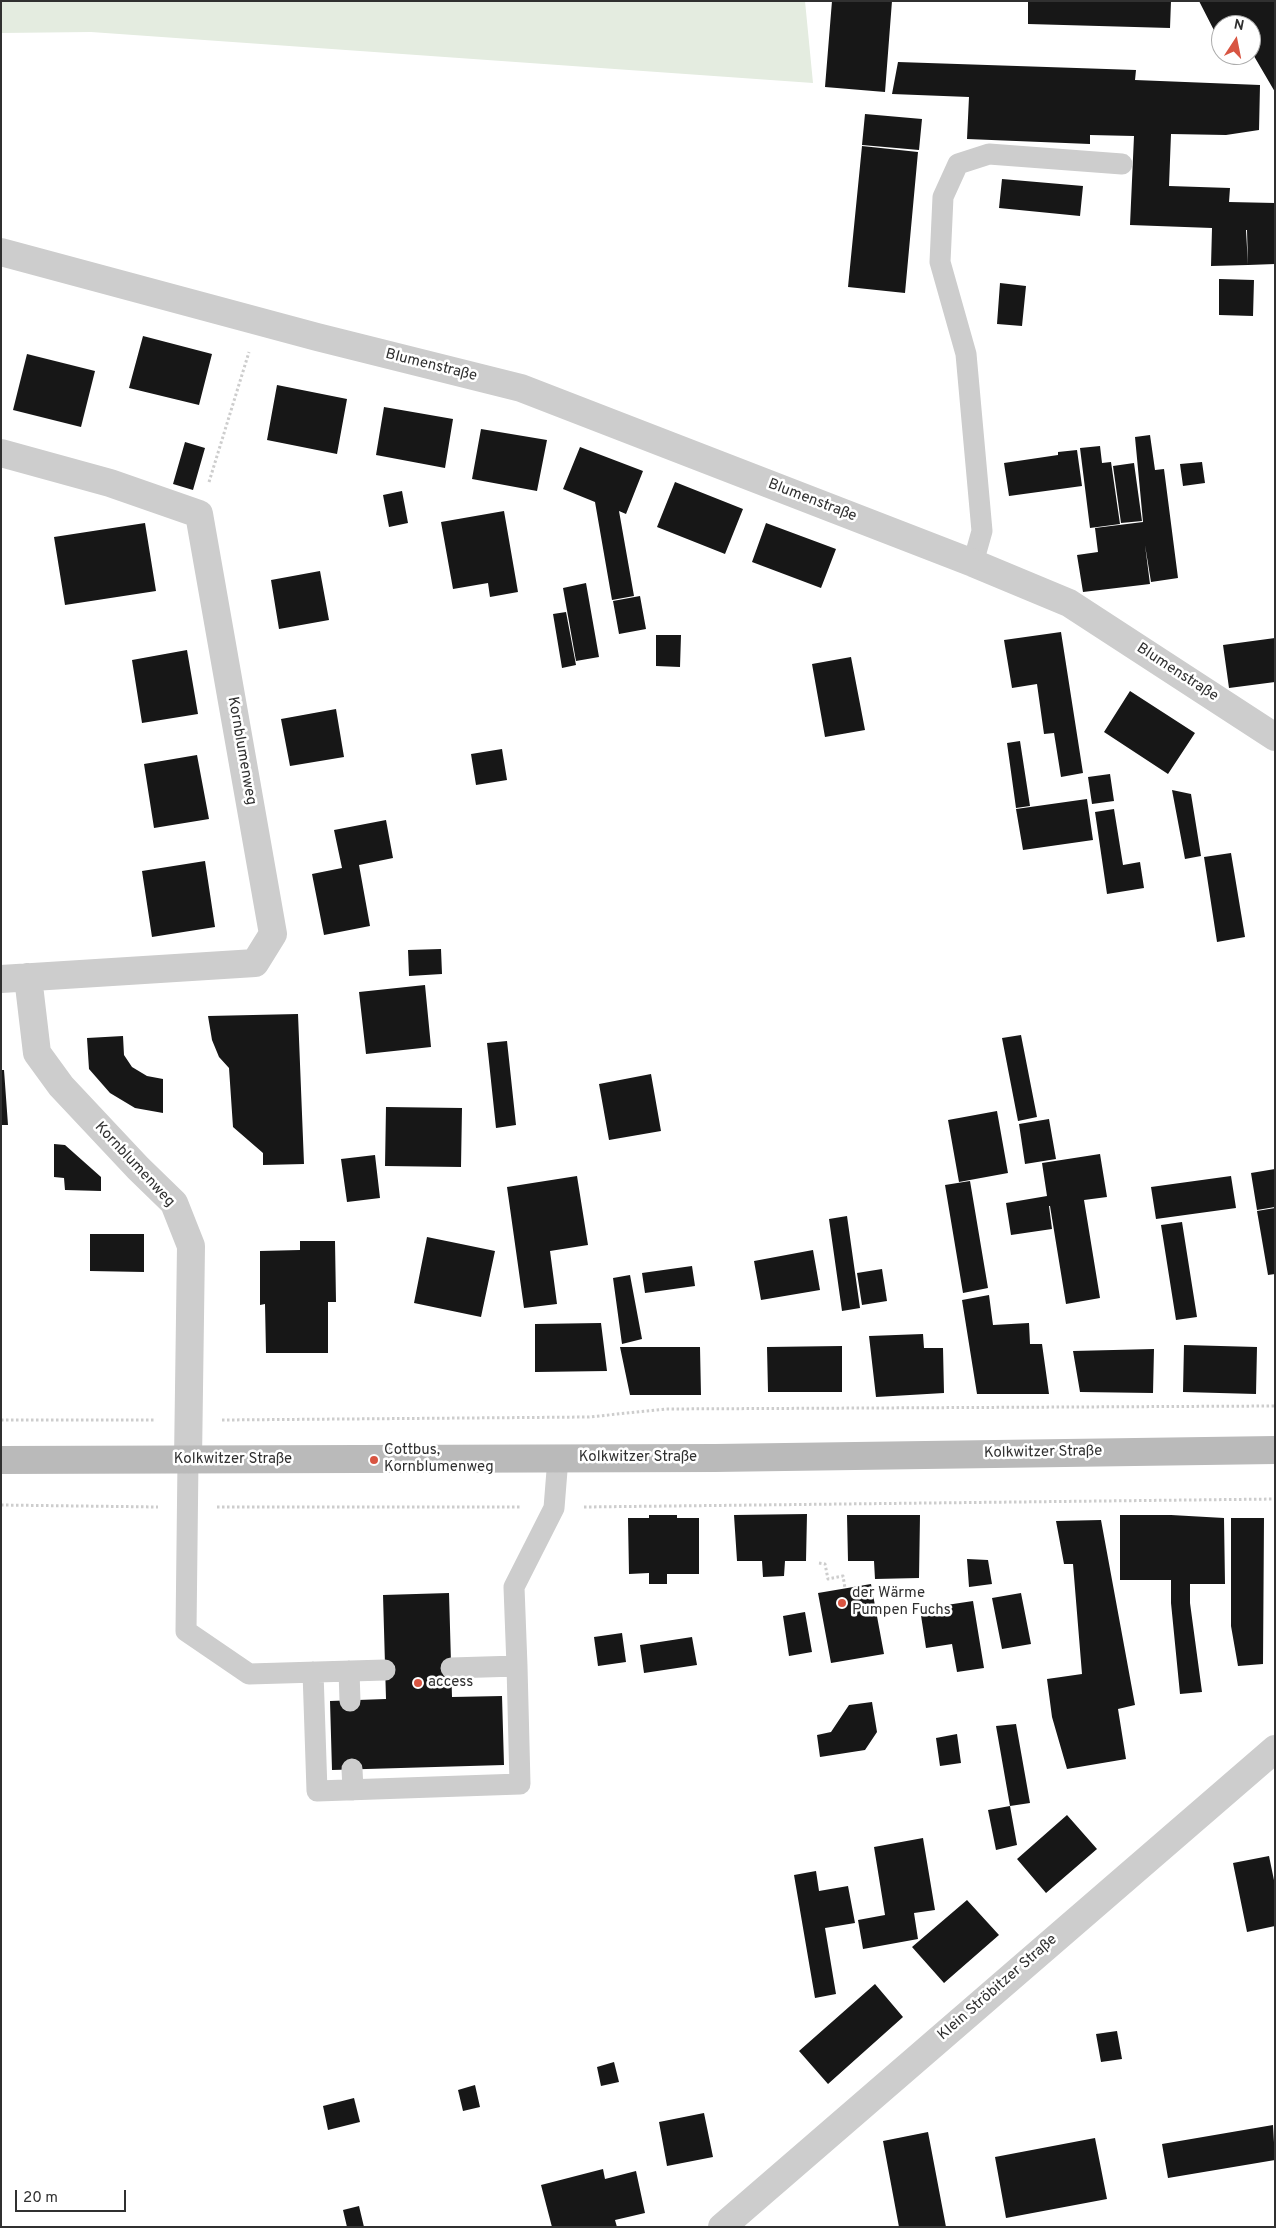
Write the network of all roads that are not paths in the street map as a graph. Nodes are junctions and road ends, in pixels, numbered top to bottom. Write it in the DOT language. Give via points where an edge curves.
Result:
graph roads {
  1 [pos="1122,164"];
  2 [pos="1,252"];
  3 [pos="1,453"];
  4 [pos="973,564"];
  5 [pos="1275,737"];
  6 [pos="28,977"];
  7 [pos="1,979"];
  8 [pos="1275,1450"];
  9 [pos="558,1458"];
  10 [pos="1,1460"];
  11 [pos="188,1460"];
  12 [pos="517,1666"];
  13 [pos="451,1668"];
  14 [pos="385,1670"];
  15 [pos="349,1671"];
  16 [pos="313,1672"];
  17 [pos="350,1701"];
  18 [pos="1275,1749"];
  19 [pos="722,2227"];
  1 -- 4 [label="lane" via="989,154 958,164 943,197 940,262 966,354 982,531"];
  2 -- 4 [label="street, Blumenstraße" via="521,388"];
  3 -- 6 [label="street, Kornblumenweg" via="110,483 199,514 274,934 255,963"];
  4 -- 5 [label="street, Blumenstraße" via="1070,603"];
  6 -- 7 [label="street, Kornblumenweg"];
  6 -- 11 [label="street, Kornblumenweg" via="36,1053 61,1086 174,1203 191,1246"];
  8 -- 9 [label="main road, Kolkwitzer Straße"];
  9 -- 11 [label="main road, Kolkwitzer Straße"];
  9 -- 12 [label="lane" via="554,1508 514,1587"];
  10 -- 11 [label="main road, Kolkwitzer Straße"];
  11 -- 16 [label="lane" via="186,1631 249,1674"];
  12 -- 13 [label="lane"];
  12 -- 16 [label="lane" via="520,1784 352,1779 317,1791"];
  14 -- 15 [label="lane"];
  15 -- 16 [label="lane"];
  15 -- 17 [label="lane"];
  18 -- 19 [label="street, Klein Ströbitzer Straße"];
}
